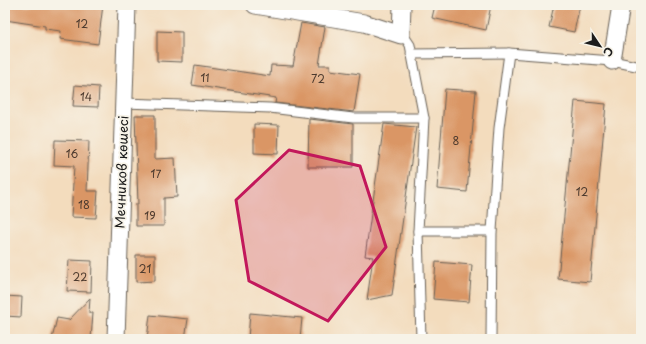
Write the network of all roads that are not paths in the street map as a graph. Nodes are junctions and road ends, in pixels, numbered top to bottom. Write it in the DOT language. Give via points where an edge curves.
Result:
graph roads {
  1 [pos="127,5"];
  2 [pos="255,5"];
  3 [pos="402,5"];
  4 [pos="621,5"];
  5 [pos="401,35"];
  6 [pos="510,53"];
  7 [pos="412,54"];
  8 [pos="612,61"];
  9 [pos="641,67"];
  10 [pos="124,103"];
  11 [pos="424,118"];
  12 [pos="418,231"];
  13 [pos="492,231"];
  14 [pos="116,339"];
  15 [pos="421,339"];
  16 [pos="491,339"];
  1 -- 10 [label="street, Мечников көшесі"];
  2 -- 5 [label="street" via="364,23"];
  3 -- 5 [label="street"];
  4 -- 8 [label="street"];
  5 -- 7 [label="lane" via="406,39"];
  6 -- 7 [label="lane"];
  6 -- 8 [label="lane"];
  6 -- 13 [label="lane" via="499,128"];
  7 -- 11 [label="lane"];
  8 -- 9 [label="lane"];
  10 -- 11 [label="lane" via="270,108 353,118"];
  10 -- 14 [label="street, Мечников көшесі"];
  11 -- 12 [label="lane"];
  12 -- 13 [label="lane"];
  12 -- 15 [label="lane"];
  13 -- 16 [label="lane"];
}
